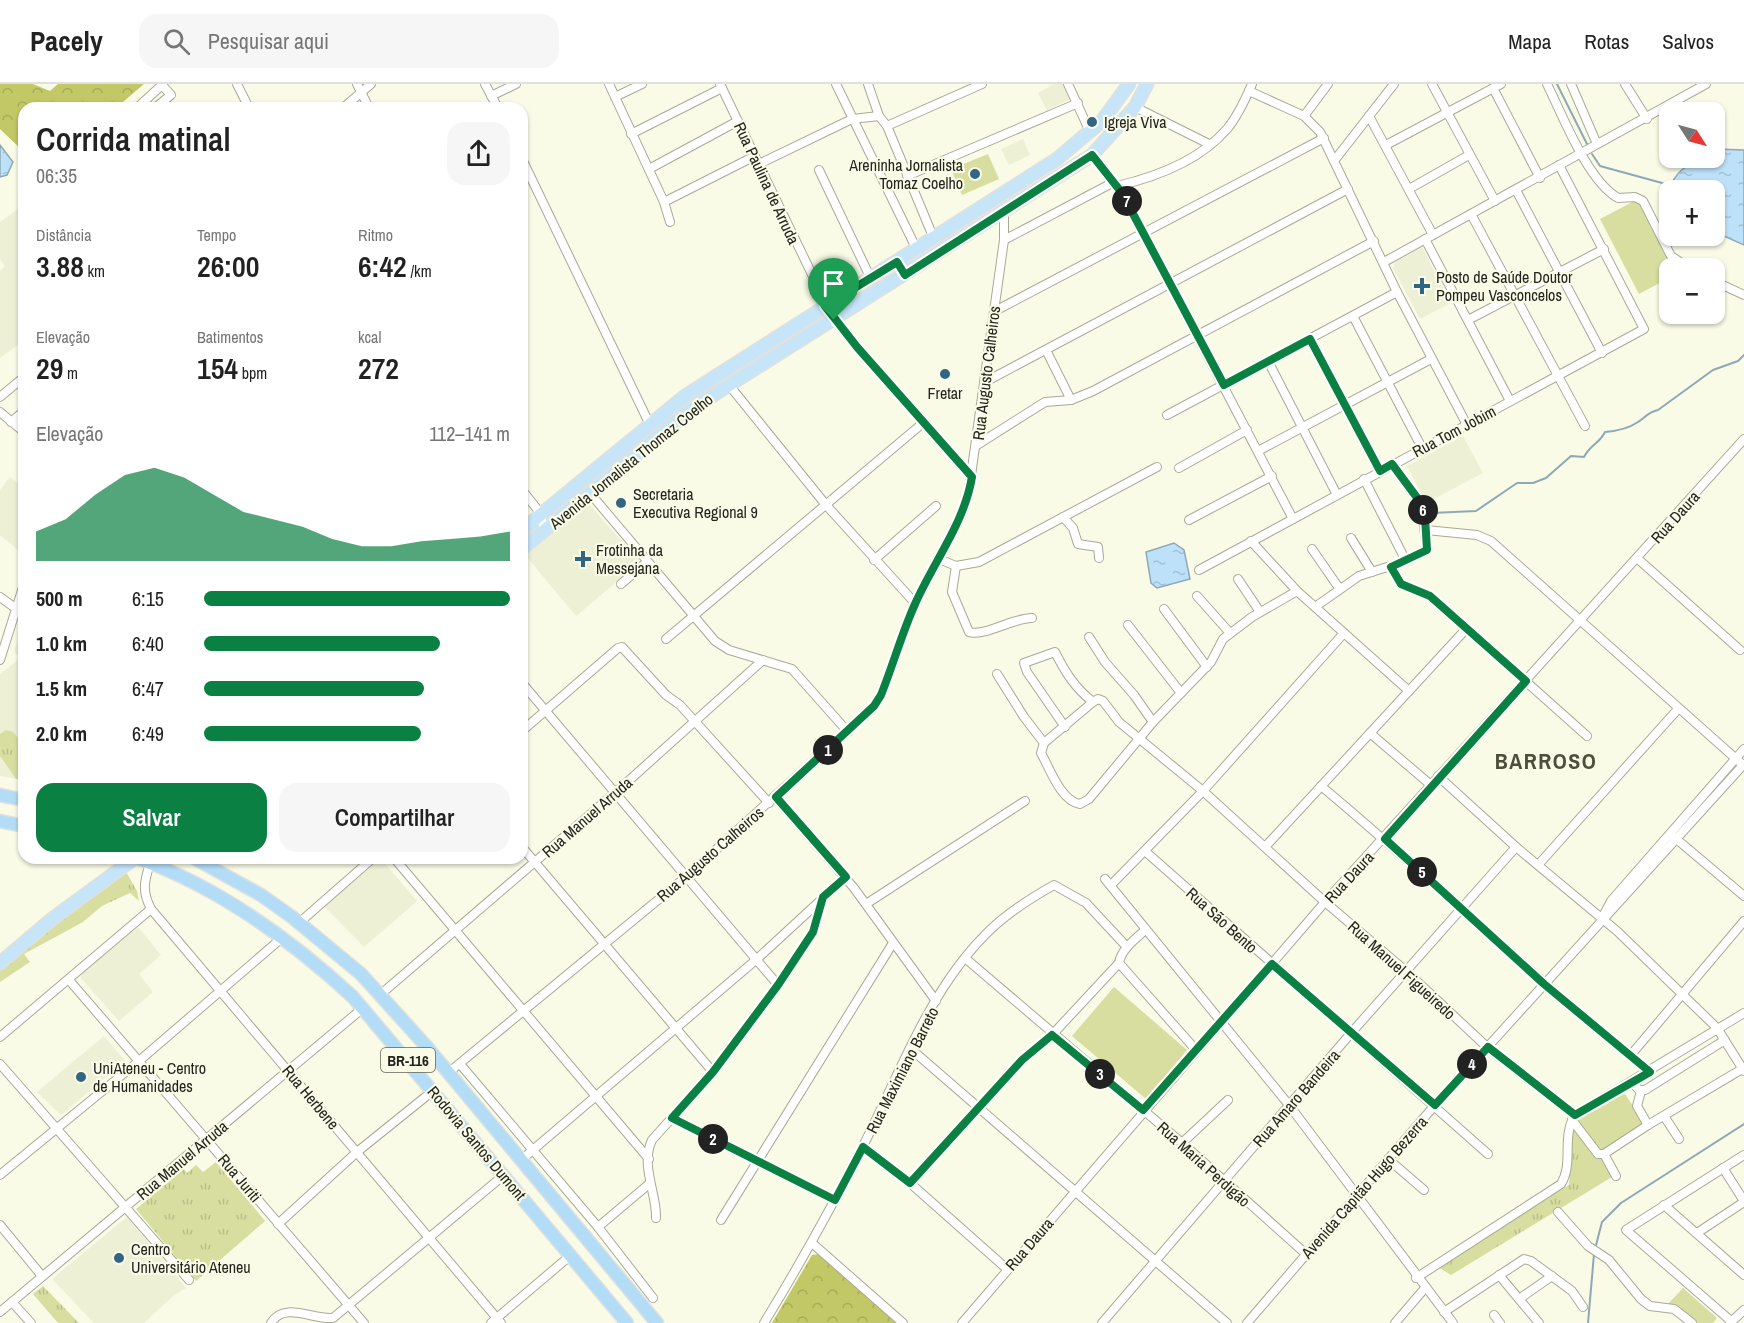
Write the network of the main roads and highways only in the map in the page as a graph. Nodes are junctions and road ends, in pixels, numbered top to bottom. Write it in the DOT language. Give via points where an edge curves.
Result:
graph roads {
  1 [pos="1147,84"];
  2 [pos="1124,86"];
  3 [pos="897,262"];
  4 [pos="905,275"];
  5 [pos="685,396"];
  6 [pos="693,408"];
  7 [pos="636,436"];
  8 [pos="645,447"];
  9 [pos="528,525"];
  10 [pos="528,544"];
  11 [pos="0,795"];
  12 [pos="18,799"];
  13 [pos="0,820"];
  14 [pos="18,824"];
  15 [pos="119,864"];
  16 [pos="126,864"];
  17 [pos="152,864"];
  18 [pos="207,864"];
  19 [pos="96,883"];
  20 [pos="0,954"];
  21 [pos="0,963"];
  22 [pos="627,1323"];
  23 [pos="657,1323"];
  1 -- 4 [label="main road, Avenida Jornalista Thomaz Coelho" via="1135,107 1092,155"];
  2 -- 3 [label="main road, Avenida Jornalista Thomaz Coelho" via="1090,132 1057,159"];
  3 -- 4 [label="main road"];
  3 -- 5 [label="main road, Avenida Jornalista Thomaz Coelho"];
  4 -- 6 [label="main road, Avenida Jornalista Thomaz Coelho"];
  5 -- 6 [label="main road"];
  5 -- 7 [label="main road, Avenida Jornalista Thomaz Coelho"];
  6 -- 8 [label="main road, Avenida Jornalista Thomaz Coelho"];
  7 -- 8 [label="main road"];
  7 -- 9 [label="main road, Avenida Jornalista Thomaz Coelho"];
  8 -- 10 [label="main road, Avenida Jornalista Thomaz Coelho"];
  11 -- 12 [label="highway"];
  13 -- 14 [label="highway"];
  15 -- 19 [label="main road"];
  16 -- 19 [label="main road"];
  17 -- 22 [label="highway, Rodovia Santos Dumont / BR-116" via="232,904 323,969 363,1008 434,1090"];
  18 -- 23 [label="highway, Rodovia Santos Dumont / BR-116" via="300,922 381,994"];
  19 -- 20 [label="main road"];
  19 -- 21 [label="main road"];
}
